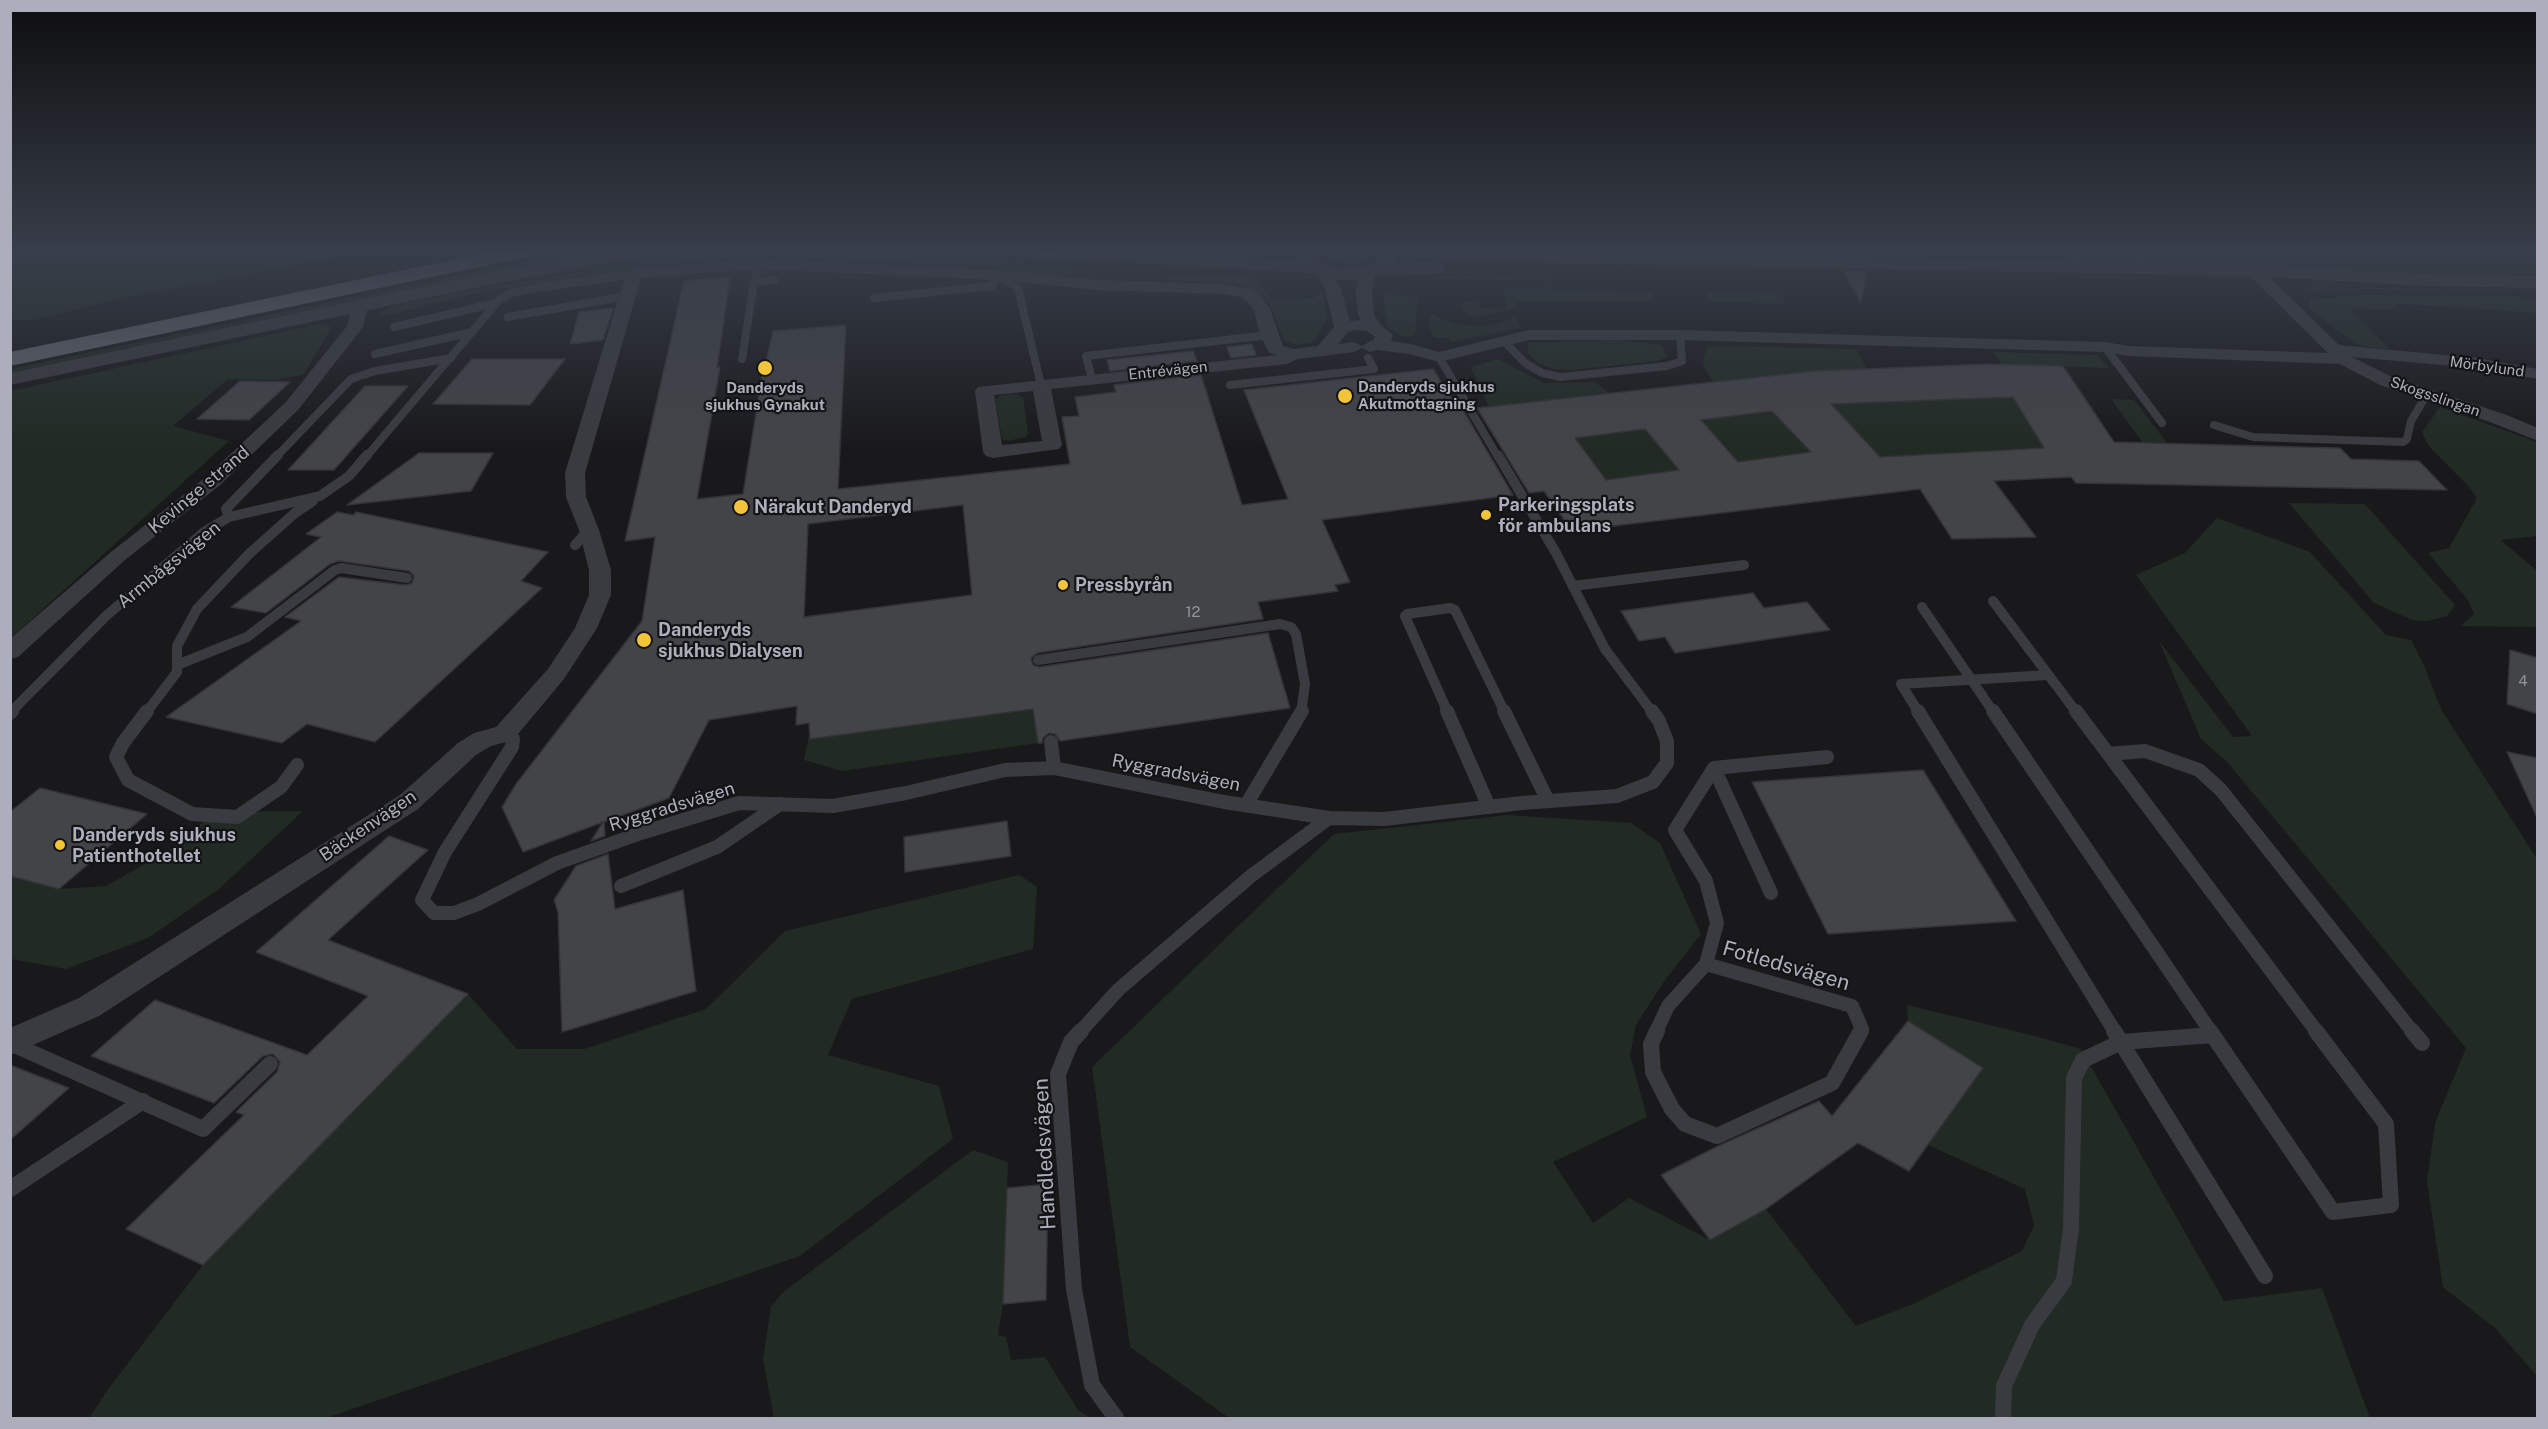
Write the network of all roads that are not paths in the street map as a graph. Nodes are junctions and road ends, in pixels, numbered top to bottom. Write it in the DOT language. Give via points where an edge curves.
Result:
graph roads {
  1 [pos="117,317"];
  2 [pos="212,317"];
  3 [pos="309,317"];
  4 [pos="359,317"];
  5 [pos="438,317"];
  6 [pos="485,317"];
  7 [pos="621,317"];
  8 [pos="749,317"];
  9 [pos="1025,317"];
  10 [pos="1264,317"];
  11 [pos="1338,317"];
  12 [pos="1366,317"];
  13 [pos="2302,317"];
  14 [pos="394,327"];
  15 [pos="472,332"];
  16 [pos="1340,332"];
  17 [pos="1680,334"];
  18 [pos="1269,335"];
  19 [pos="10,339"];
  20 [pos="1504,341"];
  21 [pos="1370,344"];
  22 [pos="2105,347"];
  23 [pos="1324,350"];
  24 [pos="375,354"];
  25 [pos="1293,354"];
  26 [pos="2341,355"];
  27 [pos="1438,357"];
  28 [pos="451,358"];
  29 [pos="10,359"];
  30 [pos="742,359"];
  31 [pos="2538,374"];
  32 [pos="10,379"];
  33 [pos="1092,379"];
  34 [pos="1041,385"];
  35 [pos="1230,385"];
  36 [pos="2426,396"];
  37 [pos="2162,423"];
  38 [pos="2214,425"];
  39 [pos="2538,435"];
  40 [pos="320,496"];
  41 [pos="229,517"];
  42 [pos="589,530"];
  43 [pos="574,545"];
  44 [pos="1744,565"];
  45 [pos="407,578"];
  46 [pos="1573,586"];
  47 [pos="1993,601"];
  48 [pos="1922,607"];
  49 [pos="10,652"];
  50 [pos="1038,660"];
  51 [pos="177,664"];
  52 [pos="2049,675"];
  53 [pos="1972,681"];
  54 [pos="10,713"];
  55 [pos="504,734"];
  56 [pos="1051,742"];
  57 [pos="2108,754"];
  58 [pos="1827,757"];
  59 [pos="297,765"];
  60 [pos="1054,768"];
  61 [pos="1714,768"];
  62 [pos="1548,801"];
  63 [pos="780,804"];
  64 [pos="1246,805"];
  65 [pos="1489,807"];
  66 [pos="1329,818"];
  67 [pos="621,886"];
  68 [pos="1771,893"];
  69 [pos="1706,964"];
  70 [pos="2213,1035"];
  71 [pos="10,1042"];
  72 [pos="2121,1042"];
  73 [pos="2422,1042"];
  74 [pos="270,1065"];
  75 [pos="143,1101"];
  76 [pos="10,1189"];
  77 [pos="2265,1276"];
  78 [pos="1116,1419"];
  79 [pos="2003,1419"];
  1 -- 19 [label="highway"];
  2 -- 29 [label="highway"];
  3 -- 32 [label="street"];
  4 -- 49 [label="street, Kevinge strand" via="355,327 292,406 250,448 117,556"];
  5 -- 14 [label="lane"];
  6 -- 15 [label="lane, Armbågsvägen"];
  7 -- 42 [label="street" via="576,473 576,497"];
  8 -- 30 [label="lane"];
  9 -- 34 [label="lane"];
  10 -- 18 [label="street"];
  11 -- 16 [label="street"];
  12 -- 21 [label="street"];
  13 -- 26 [label="street"];
  15 -- 24 [label="lane"];
  15 -- 28 [label="lane, Armbågsvägen"];
  16 -- 21 [label="street" via="1341,343"];
  16 -- 21 [label="street" via="1355,325"];
  16 -- 23 [label="street"];
  17 -- 20 [label="street" via="1529,335"];
  17 -- 20 [label="lane" via="1682,361 1561,377 1542,374"];
  17 -- 22 [label="street"];
  18 -- 25 [label="street" via="1276,349"];
  18 -- 33 [label="lane" via="1086,356"];
  20 -- 27 [label="street"];
  21 -- 23 [label="street"];
  21 -- 27 [label="street"];
  21 -- 35 [label="lane" via="1374,369"];
  22 -- 26 [label="street" via="2129,351"];
  22 -- 37 [label="lane"];
  23 -- 25 [label="street"];
  25 -- 33 [label="street, Entrévägen" via="1287,359"];
  26 -- 31 [label="street, Mörbylund" via="2477,363"];
  26 -- 36 [label="street, Skogsslingan" via="2386,381"];
  27 -- 46 [label="lane, Ryggradsvägen"];
  28 -- 40 [label="lane, Armbågsvägen" via="349,476"];
  28 -- 41 [label="lane" via="351,379 226,509"];
  33 -- 34 [label="street, Entrévägen"];
  34 -- 34 [label="street, Entrévägen" via="1052,445 993,452 984,391"];
  36 -- 38 [label="lane" via="2411,421 2408,439 2403,442 2253,436"];
  36 -- 39 [label="street, Skogsslingan"];
  40 -- 41 [label="lane, Armbågsvägen"];
  40 -- 51 [label="lane" via="250,553 197,609 177,646"];
  41 -- 54 [label="lane, Armbågsvägen" via="204,532 105,616"];
  42 -- 43 [label="lane"];
  42 -- 55 [label="street" via="600,570 600,595 586,628 556,674"];
  44 -- 46 [label="lane"];
  45 -- 51 [label="lane" via="340,568 247,637"];
  46 -- 62 [label="lane, Ryggradsvägen" via="1605,649 1659,722 1667,741 1667,763 1653,782 1617,796"];
  47 -- 52 [label="lane"];
  48 -- 53 [label="lane"];
  50 -- 64 [label="lane" via="1280,624 1291,627 1296,634 1305,684 1302,712"];
  51 -- 59 [label="lane" via="177,672 116,757 128,780 192,814 237,817 281,787"];
  52 -- 53 [label="lane"];
  52 -- 57 [label="lane"];
  53 -- 70 [label="lane"];
  53 -- 72 [label="lane" via="1900,684"];
  55 -- 63 [label="lane, Ryggradsvägen" via="513,739 512,747 445,852 422,900 434,913 454,913 478,904 557,863 640,833 740,802"];
  55 -- 71 [label="street, Bäckenvägen" via="483,739 467,749 410,802 89,1007"];
  56 -- 60 [label="lane"];
  57 -- 70 [label="lane" via="2386,1124 2391,1205 2333,1212"];
  57 -- 73 [label="lane" via="2145,752 2199,770 2221,790"];
  58 -- 61 [label="lane"];
  60 -- 63 [label="lane, Ryggradsvägen" via="1005,770 833,806"];
  60 -- 64 [label="lane, Ryggradsvägen"];
  61 -- 68 [label="lane"];
  61 -- 69 [label="lane, Fotledsvägen" via="1675,830 1706,881 1717,923"];
  62 -- 65 [label="lane, Ryggradsvägen"];
  62 -- 65 [label="lane" via="1455,610 1407,614"];
  63 -- 67 [label="lane" via="717,847"];
  64 -- 66 [label="lane, Ryggradsvägen"];
  65 -- 66 [label="lane, Ryggradsvägen" via="1384,819"];
  66 -- 78 [label="lane, Handledsvägen" via="1251,876 1119,990 1071,1042 1058,1074 1074,1289 1092,1384"];
  69 -- 69 [label="lane, Fotledsvägen" via="1852,1006 1862,1029 1832,1083 1717,1136 1685,1124 1672,1109 1653,1072 1651,1044 1668,1006"];
  70 -- 72 [label="lane"];
  71 -- 75 [label="lane"];
  72 -- 77 [label="lane"];
  72 -- 79 [label="lane" via="2082,1060 2074,1078 2071,1228 2064,1281 2032,1325 2004,1386"];
  74 -- 75 [label="lane" via="204,1129"];
  75 -- 76 [label="lane"];
}
